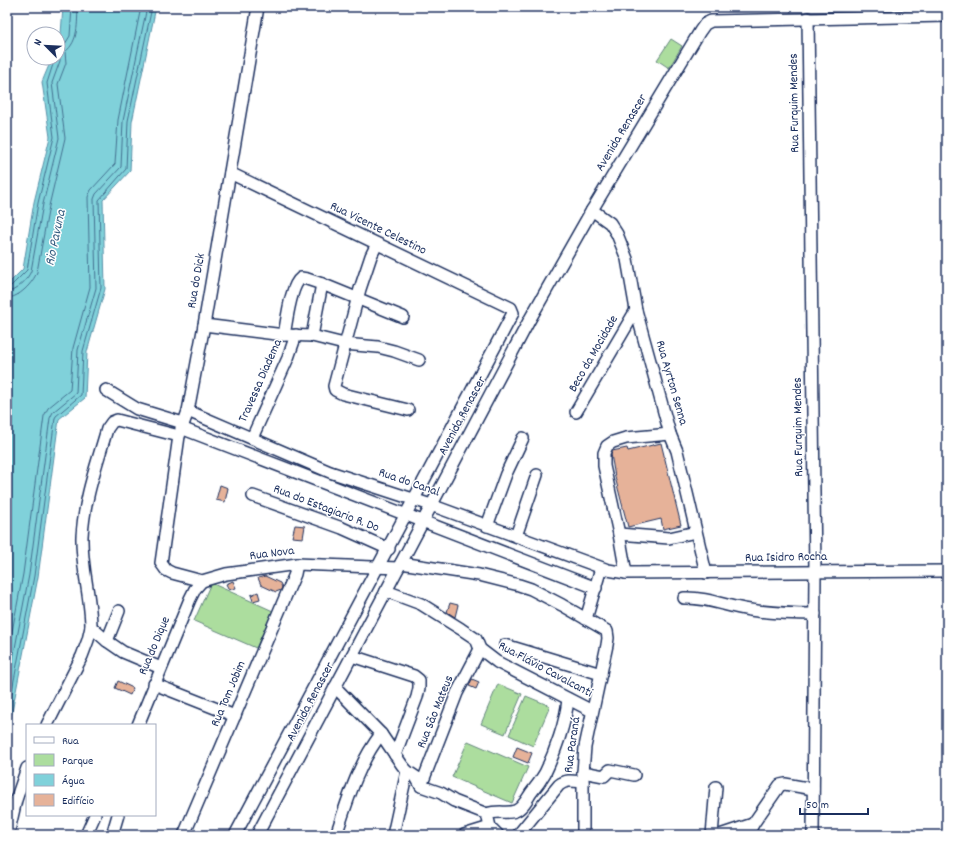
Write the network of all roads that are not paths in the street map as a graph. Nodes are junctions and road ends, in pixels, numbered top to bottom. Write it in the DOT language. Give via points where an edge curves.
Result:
graph roads {
  1 [pos="258,7"];
  2 [pos="947,16"];
  3 [pos="808,18"];
  4 [pos="230,173"];
  5 [pos="592,210"];
  6 [pos="377,244"];
  7 [pos="322,284"];
  8 [pos="357,299"];
  9 [pos="636,310"];
  10 [pos="513,311"];
  11 [pos="403,317"];
  12 [pos="530,319"];
  13 [pos="204,325"];
  14 [pos="284,335"];
  15 [pos="296,335"];
  16 [pos="312,336"];
  17 [pos="344,344"];
  18 [pos="419,360"];
  19 [pos="106,390"];
  20 [pos="408,410"];
  21 [pos="188,411"];
  22 [pos="576,412"];
  23 [pos="181,429"];
  24 [pos="670,434"];
  25 [pos="252,438"];
  26 [pos="523,438"];
  27 [pos="537,474"];
  28 [pos="253,496"];
  29 [pos="414,499"];
  30 [pos="431,505"];
  31 [pos="406,515"];
  32 [pos="423,521"];
  33 [pos="487,526"];
  34 [pos="696,532"];
  35 [pos="619,534"];
  36 [pos="516,536"];
  37 [pos="389,549"];
  38 [pos="297,564"];
  39 [pos="399,566"];
  40 [pos="379,567"];
  41 [pos="601,568"];
  42 [pos="815,571"];
  43 [pos="947,571"];
  44 [pos="626,573"];
  45 [pos="706,573"];
  46 [pos="202,581"];
  47 [pos="596,588"];
  48 [pos="386,590"];
  49 [pos="684,598"];
  50 [pos="119,611"];
  51 [pos="815,614"];
  52 [pos="591,622"];
  53 [pos="91,627"];
  54 [pos="107,641"];
  55 [pos="505,645"];
  56 [pos="480,649"];
  57 [pos="352,656"];
  58 [pos="161,668"];
  59 [pos="601,674"];
  60 [pos="154,684"];
  61 [pos="335,687"];
  62 [pos="568,699"];
  63 [pos="592,711"];
  64 [pos="235,716"];
  65 [pos="48,724"];
  66 [pos="138,724"];
  67 [pos="381,734"];
  68 [pos="395,755"];
  69 [pos="26,771"];
  70 [pos="407,771"];
  71 [pos="545,772"];
  72 [pos="634,775"];
  73 [pos="583,777"];
  74 [pos="564,781"];
  75 [pos="421,786"];
  76 [pos="716,787"];
  77 [pos="813,789"];
  78 [pos="487,814"];
  79 [pos="95,816"];
  80 [pos="118,816"];
  81 [pos="753,824"];
  82 [pos="490,826"];
  83 [pos="8,835"];
  84 [pos="86,835"];
  85 [pos="113,835"];
  86 [pos="184,835"];
  87 [pos="235,835"];
  88 [pos="257,835"];
  89 [pos="336,835"];
  90 [pos="393,835"];
  91 [pos="464,835"];
  92 [pos="498,835"];
  93 [pos="518,835"];
  94 [pos="583,835"];
  95 [pos="712,835"];
  96 [pos="720,835"];
  97 [pos="748,835"];
  98 [pos="812,835"];
  1 -- 4 [label="street, Rua do Dick"];
  2 -- 3 [label="street"];
  3 -- 5 [label="street, Avenida Renascer" via="711,21 705,24"];
  3 -- 42 [label="street, Rua Furquim Mendes"];
  4 -- 6 [label="street, Rua Vicente Celestino"];
  4 -- 13 [label="street, Rua do Dick"];
  5 -- 9 [label="street, Rua Ayrton Senna" via="610,223 622,246 627,259"];
  5 -- 12 [label="street, Avenida Renascer"];
  6 -- 8 [label="street"];
  6 -- 10 [label="street, Rua Vicente Celestino"];
  7 -- 8 [label="street"];
  7 -- 14 [label="street" via="307,278 301,278 296,284"];
  7 -- 16 [label="street"];
  8 -- 11 [label="street"];
  8 -- 17 [label="street"];
  9 -- 22 [label="street, Beco da Mocidade"];
  9 -- 24 [label="street, Rua Ayrton Senna"];
  10 -- 12 [label="street, Rua Vicente Celestino"];
  10 -- 29 [label="street, Avenida Renascer"];
  12 -- 30 [label="street, Avenida Renascer"];
  13 -- 14 [label="street"];
  13 -- 21 [label="street, Rua do Dick"];
  14 -- 15 [label="street"];
  15 -- 16 [label="street"];
  15 -- 25 [label="street, Travessa Diadema"];
  16 -- 17 [label="street"];
  17 -- 18 [label="street" via="378,347"];
  17 -- 20 [label="street" via="335,390"];
  19 -- 23 [label="street" via="137,409"];
  21 -- 23 [label="street, Rua do Dick"];
  21 -- 25 [label="street, Rua do Canal"];
  23 -- 31 [label="street"];
  23 -- 46 [label="street, Rua do Dick" via="161,563 166,570"];
  23 -- 53 [label="street" via="117,420 107,429 87,500 82,536"];
  24 -- 34 [label="street, Rua Ayrton Senna" via="677,451"];
  24 -- 35 [label="street" via="626,438 607,446 604,466"];
  25 -- 29 [label="street, Rua do Canal" via="330,472"];
  26 -- 33 [label="street" via="506,474"];
  27 -- 36 [label="street"];
  28 -- 37 [label="street, Rua do Estagiario R. Do" via="342,528"];
  29 -- 30 [label="street, Rua do Canal"];
  29 -- 31 [label="street, Avenida Renascer"];
  30 -- 32 [label="street, Avenida Renascer"];
  30 -- 33 [label="street, Rua do Canal"];
  31 -- 32 [label="street"];
  31 -- 37 [label="street, Avenida Renascer"];
  32 -- 39 [label="street, Avenida Renascer"];
  32 -- 47 [label="street"];
  33 -- 36 [label="street, Rua do Canal"];
  34 -- 35 [label="street" via="670,538"];
  34 -- 45 [label="street, Rua Ayrton Senna"];
  35 -- 44 [label="street"];
  36 -- 41 [label="street, Rua do Canal"];
  37 -- 40 [label="street, Avenida Renascer"];
  38 -- 40 [label="street, Rua Nova"];
  38 -- 46 [label="street, Rua Nova" via="226,574"];
  38 -- 64 [label="street, Rua Tom Jobim"];
  39 -- 40 [label="street, Rua Nova"];
  39 -- 48 [label="street, Avenida Renascer"];
  39 -- 52 [label="street, Rua Nova" via="480,575 519,584"];
  40 -- 87 [label="street, Avenida Renascer"];
  41 -- 44 [label="street, Rua do Canal"];
  41 -- 47 [label="street"];
  42 -- 43 [label="street, Rua Isidro Rocha"];
  42 -- 45 [label="street, Rua Isidro Rocha"];
  42 -- 51 [label="street, Rua Furquim Mendes"];
  44 -- 45 [label="street, Rua Isidro Rocha"];
  46 -- 58 [label="street, Rua do Dique" via="190,599"];
  47 -- 52 [label="street"];
  48 -- 56 [label="street, Rua Flávio Cavalcanti" via="421,604 476,640"];
  48 -- 57 [label="street, Avenida Renascer"];
  49 -- 51 [label="street" via="706,599 749,610"];
  50 -- 54 [label="street"];
  51 -- 77 [label="street, Rua Furquim Mendes"];
  52 -- 59 [label="street, Rua Paraná" via="607,631"];
  53 -- 54 [label="street"];
  53 -- 65 [label="street" via="82,656"];
  54 -- 58 [label="street" via="123,652"];
  55 -- 59 [label="street"];
  56 -- 62 [label="street, Rua Flávio Cavalcanti" via="497,662"];
  56 -- 75 [label="street, Rua São Mateus" via="457,693"];
  57 -- 61 [label="street, Avenida Renascer"];
  57 -- 68 [label="street" via="414,676 419,680 417,697"];
  58 -- 60 [label="street, Rua do Dique"];
  59 -- 63 [label="street, Rua Paraná"];
  60 -- 64 [label="street"];
  60 -- 66 [label="street, Rua do Dique"];
  61 -- 67 [label="street"];
  61 -- 88 [label="street, Avenida Renascer"];
  62 -- 63 [label="street, Rua Flávio Cavalcanti"];
  62 -- 71 [label="street" via="564,720"];
  63 -- 73 [label="street, Rua Paraná" via="585,746"];
  64 -- 86 [label="street, Rua Tom Jobim"];
  67 -- 68 [label="street"];
  67 -- 89 [label="street" via="360,768"];
  68 -- 70 [label="street"];
  69 -- 83 [label="street"];
  70 -- 75 [label="street" via="416,777"];
  70 -- 90 [label="street"];
  71 -- 74 [label="street"];
  71 -- 78 [label="street" via="529,797 516,811"];
  72 -- 73 [label="street" via="610,770 604,776"];
  73 -- 74 [label="street"];
  73 -- 94 [label="street, Rua Paraná"];
  74 -- 93 [label="street"];
  75 -- 78 [label="street"];
  76 -- 95 [label="street"];
  77 -- 81 [label="street" via="780,785"];
  77 -- 98 [label="street, Rua Furquim Mendes"];
  78 -- 82 [label="street"];
  79 -- 84 [label="street"];
  80 -- 85 [label="street"];
  81 -- 96 [label="street"];
  81 -- 97 [label="street"];
  82 -- 91 [label="street"];
  82 -- 92 [label="street"];
}
